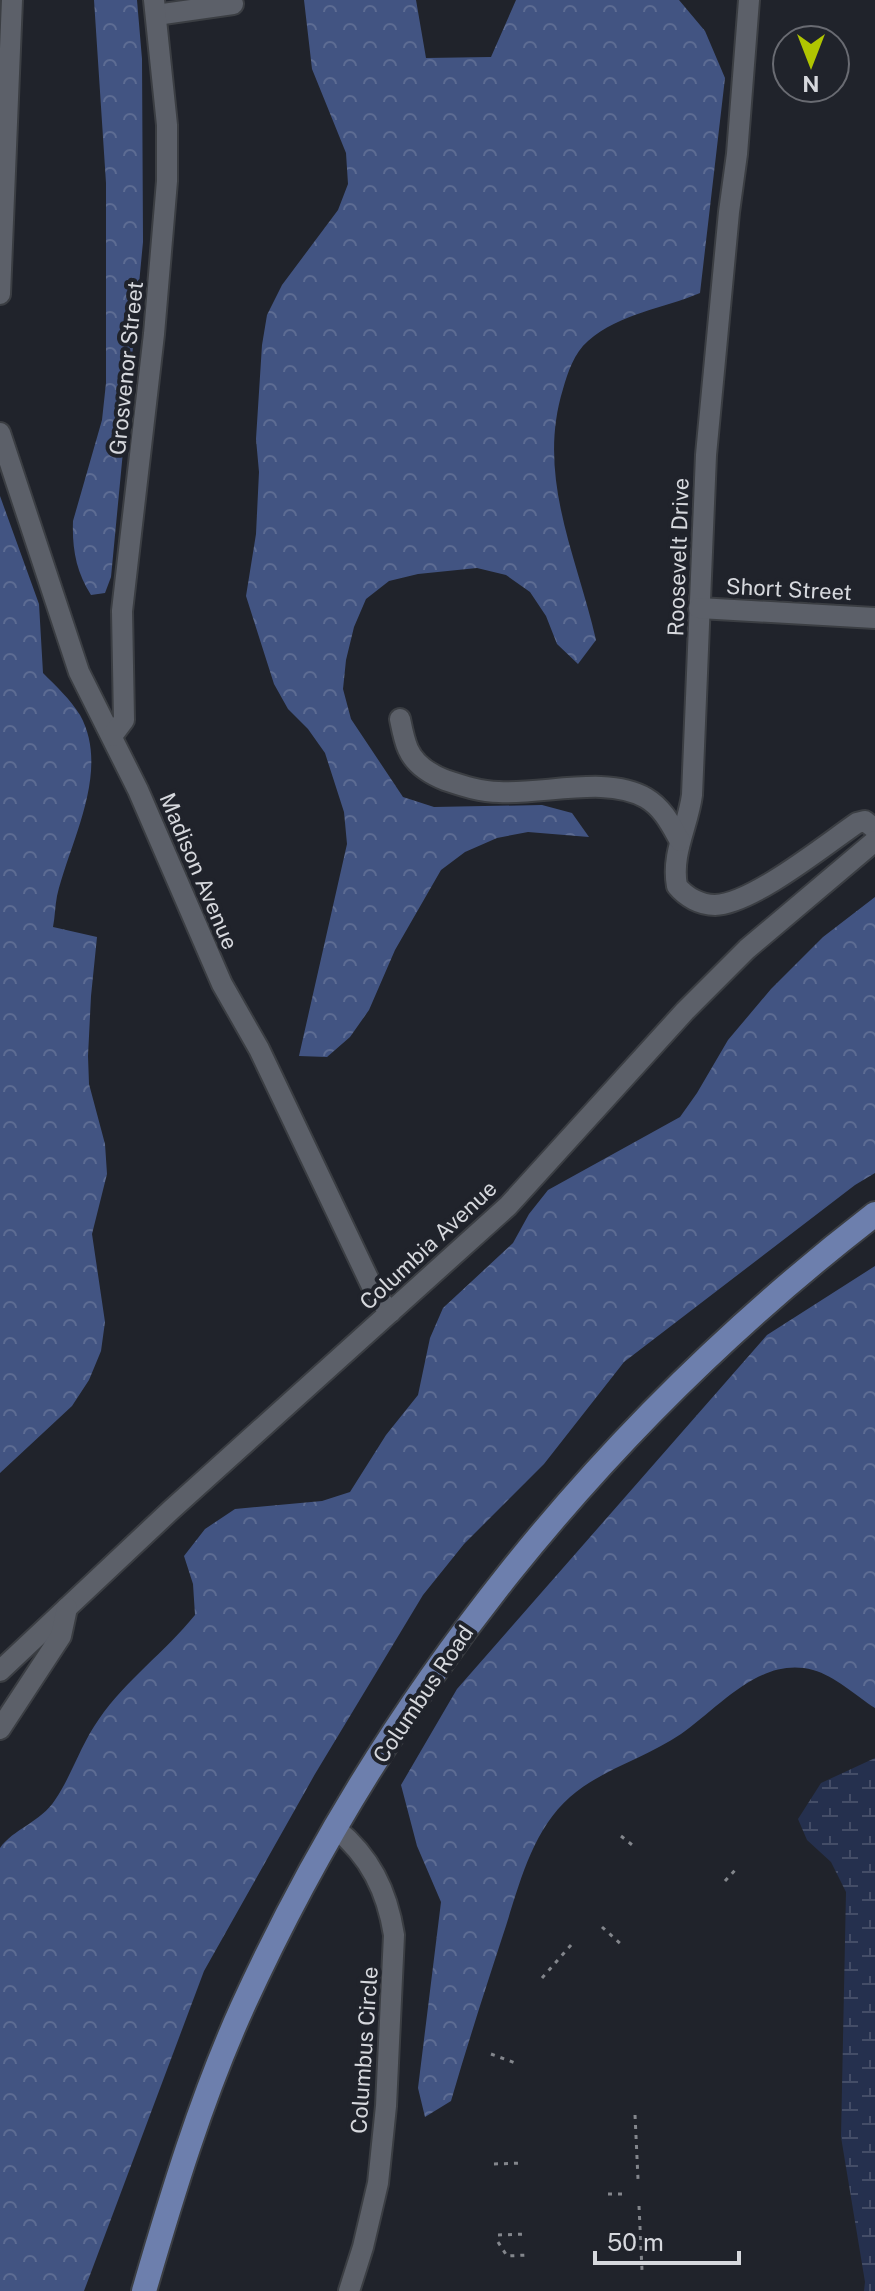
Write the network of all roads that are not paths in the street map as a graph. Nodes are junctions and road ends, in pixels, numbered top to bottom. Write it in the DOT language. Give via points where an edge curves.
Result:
graph roads {
  1 [pos="12,0"];
  2 [pos="749,0"];
  3 [pos="233,4"];
  4 [pos="155,8"];
  5 [pos="0,294"];
  6 [pos="0,433"];
  7 [pos="699,608"];
  8 [pos="875,618"];
  9 [pos="400,719"];
  10 [pos="112,736"];
  11 [pos="875,829"];
  12 [pos="680,841"];
  13 [pos="875,841"];
  14 [pos="875,1214"];
  15 [pos="391,1312"];
  16 [pos="67,1608"];
  17 [pos="0,1671"];
  18 [pos="0,1729"];
  19 [pos="335,1828"];
  20 [pos="144,2291"];
  21 [pos="349,2291"];
  1 -- 5 [label="street"];
  2 -- 7 [label="street, Roosevelt Drive" via="706,455"];
  3 -- 4 [label="street"];
  4 -- 10 [label="street, Grosvenor Street" via="167,181 122,611 124,720"];
  6 -- 10 [label="street, Madison Avenue" via="79,672"];
  7 -- 8 [label="street, Short Street"];
  7 -- 12 [label="street, Roosevelt Drive" via="692,795"];
  9 -- 12 [label="street" via="407,748 437,776 500,793 600,788 636,793 666,816"];
  10 -- 15 [label="street, Madison Avenue" via="222,984 259,1049 377,1297"];
  11 -- 12 [label="street, Roosevelt Drive" via="865,821 857,823 748,895 715,905 693,900 677,886"];
  13 -- 15 [label="street, Columbia Avenue" via="747,949 508,1206"];
  14 -- 19 [label="main road, Columbus Road" via="765,1303 581,1485 423,1688"];
  15 -- 16 [label="street, Columbia Avenue"];
  16 -- 17 [label="street, Columbia Avenue"];
  16 -- 18 [label="street" via="61,1636"];
  19 -- 20 [label="main road, Columbus Road" via="242,2009 192,2133"];
  19 -- 21 [label="street, Columbus Circle" via="363,1855 381,1884 394,1935 378,2183"];
}
